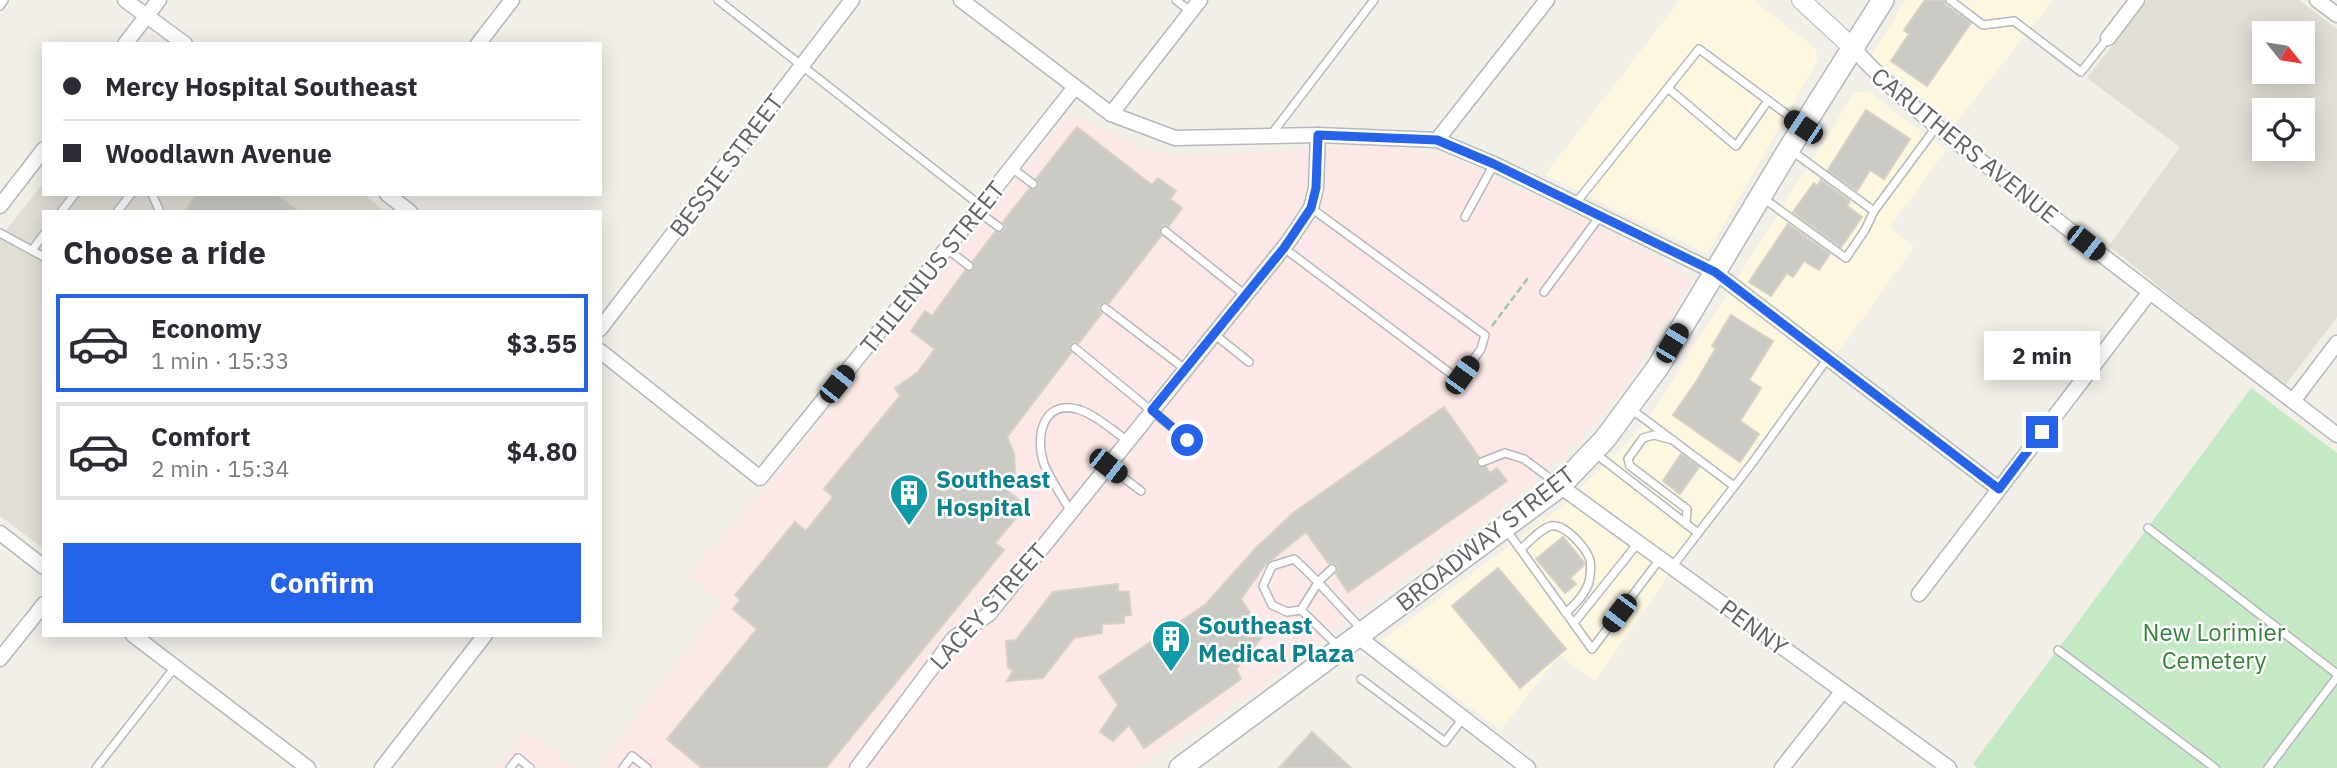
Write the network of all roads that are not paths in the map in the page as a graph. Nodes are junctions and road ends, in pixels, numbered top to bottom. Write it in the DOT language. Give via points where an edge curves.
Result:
graph roads {
  1 [pos="4,0"];
  2 [pos="125,0"];
  3 [pos="159,0"];
  4 [pos="512,0"];
  5 [pos="718,0"];
  6 [pos="852,0"];
  7 [pos="961,0"];
  8 [pos="1176,0"];
  9 [pos="1374,0"];
  10 [pos="1547,0"];
  11 [pos="1801,0"];
  12 [pos="1883,0"];
  13 [pos="1950,0"];
  14 [pos="2137,0"];
  15 [pos="2317,0"];
  16 [pos="0,6"];
  17 [pos="1195,6"];
  18 [pos="2337,15"];
  19 [pos="146,16"];
  20 [pos="2108,38"];
  21 [pos="126,42"];
  22 [pos="181,42"];
  23 [pos="480,42"];
  24 [pos="1853,48"];
  25 [pos="802,66"];
  26 [pos="1074,87"];
  27 [pos="1668,89"];
  28 [pos="1767,102"];
  29 [pos="1111,114"];
  30 [pos="1803,127"];
  31 [pos="1937,127"];
  32 [pos="1318,135"];
  33 [pos="1270,136"];
  34 [pos="1437,140"];
  35 [pos="1789,149"];
  36 [pos="42,152"];
  37 [pos="1494,164"];
  38 [pos="1012,168"];
  39 [pos="1032,184"];
  40 [pos="73,196"];
  41 [pos="129,196"];
  42 [pos="388,196"];
  43 [pos="1760,197"];
  44 [pos="1576,204"];
  45 [pos="0,206"];
  46 [pos="1311,208"];
  47 [pos="979,209"];
  48 [pos="63,210"];
  49 [pos="119,210"];
  50 [pos="403,210"];
  51 [pos="1874,211"];
  52 [pos="1601,216"];
  53 [pos="1465,217"];
  54 [pos="999,227"];
  55 [pos="1165,231"];
  56 [pos="0,233"];
  57 [pos="42,237"];
  58 [pos="946,248"];
  59 [pos="1284,248"];
  60 [pos="33,249"];
  61 [pos="42,256"];
  62 [pos="969,266"];
  63 [pos="1715,272"];
  64 [pos="1544,292"];
  65 [pos="2149,293"];
  66 [pos="1246,295"];
  67 [pos="1105,308"];
  68 [pos="602,326"];
  69 [pos="1214,334"];
  70 [pos="2337,343"];
  71 [pos="1075,348"];
  72 [pos="602,353"];
  73 [pos="1828,358"];
  74 [pos="1249,362"];
  75 [pos="1186,370"];
  76 [pos="2293,401"];
  77 [pos="1630,408"];
  78 [pos="1152,410"];
  79 [pos="2337,435"];
  80 [pos="1187,440"];
  81 [pos="1673,440"];
  82 [pos="1128,441"];
  83 [pos="1593,451"];
  84 [pos="1482,462"];
  85 [pos="1108,466"];
  86 [pos="1560,486"];
  87 [pos="1734,486"];
  88 [pos="1999,489"];
  89 [pos="1141,491"];
  90 [pos="1071,512"];
  91 [pos="1686,524"];
  92 [pos="1504,527"];
  93 [pos="2148,528"];
  94 [pos="0,533"];
  95 [pos="1698,533"];
  96 [pos="1638,543"];
  97 [pos="1521,549"];
  98 [pos="1660,559"];
  99 [pos="42,565"];
  100 [pos="1672,568"];
  101 [pos="1332,569"];
  102 [pos="1319,581"];
  103 [pos="1919,594"];
  104 [pos="42,606"];
  105 [pos="1301,610"];
  106 [pos="1566,613"];
  107 [pos="1574,623"];
  108 [pos="136,637"];
  109 [pos="483,637"];
  110 [pos="1354,638"];
  111 [pos="2058,650"];
  112 [pos="0,659"];
  113 [pos="174,667"];
  114 [pos="2337,676"];
  115 [pos="1361,679"];
  116 [pos="1842,692"];
  117 [pos="1463,718"];
  118 [pos="96,768"];
  119 [pos="309,768"];
  120 [pos="382,768"];
  121 [pos="510,768"];
  122 [pos="530,768"];
  123 [pos="623,768"];
  124 [pos="648,768"];
  125 [pos="857,768"];
  126 [pos="1180,768"];
  127 [pos="1528,768"];
  128 [pos="1782,768"];
  129 [pos="1949,768"];
  130 [pos="2215,768"];
  131 [pos="2268,768"];
  1 -- 16 [label="lane"];
  2 -- 19 [label="street"];
  3 -- 19 [label="street"];
  4 -- 23 [label="street"];
  5 -- 25 [label="lane"];
  6 -- 25 [label="street, BESSIE STREET"];
  7 -- 26 [label="street"];
  8 -- 17 [label="lane"];
  9 -- 33 [label="lane"];
  10 -- 34 [label="street"];
  11 -- 24 [label="street, CARUTHERS AVENUE"];
  12 -- 24 [label="main road, BROADWAY STREET"];
  13 -- 20 [label="lane" via="1983,25 2014,21 2081,72"];
  14 -- 20 [label="street"];
  15 -- 18 [label="street"];
  17 -- 29 [label="street"];
  19 -- 21 [label="street"];
  19 -- 22 [label="street"];
  24 -- 30 [label="main road, BROADWAY STREET"];
  24 -- 31 [label="street, CARUTHERS AVENUE" via="1882,81"];
  25 -- 47 [label="lane"];
  25 -- 68 [label="street, BESSIE STREET"];
  26 -- 29 [label="street"];
  26 -- 38 [label="street, THILENIUS STREET"];
  27 -- 28 [label="lane" via="1699,49"];
  27 -- 28 [label="lane" via="1736,146"];
  27 -- 44 [label="lane"];
  28 -- 30 [label="lane"];
  29 -- 33 [label="street" via="1175,138"];
  30 -- 35 [label="main road, BROADWAY STREET"];
  31 -- 51 [label="lane"];
  31 -- 65 [label="street, CARUTHERS AVENUE"];
  32 -- 33 [label="street"];
  32 -- 34 [label="street"];
  32 -- 46 [label="street, LACEY STREET"];
  34 -- 37 [label="street"];
  35 -- 43 [label="main road, BROADWAY STREET"];
  35 -- 51 [label="lane"];
  36 -- 45 [label="street"];
  37 -- 44 [label="street"];
  37 -- 53 [label="lane"];
  38 -- 39 [label="lane"];
  38 -- 47 [label="street, THILENIUS STREET"];
  40 -- 48 [label="lane"];
  41 -- 49 [label="lane"];
  42 -- 50 [label="street"];
  43 -- 51 [label="lane" via="1846,258"];
  43 -- 63 [label="main road, BROADWAY STREET"];
  44 -- 52 [label="street"];
  46 -- 59 [label="street, LACEY STREET"];
  46 -- 59 [label="lane" via="1485,335 1480,349 1462,375 1454,376"];
  47 -- 54 [label="lane"];
  47 -- 58 [label="street, THILENIUS STREET"];
  52 -- 63 [label="street"];
  52 -- 64 [label="lane"];
  55 -- 66 [label="lane"];
  56 -- 60 [label="lane"];
  57 -- 60 [label="lane"];
  58 -- 62 [label="lane"];
  58 -- 72 [label="street, THILENIUS STREET" via="760,478"];
  59 -- 66 [label="street, LACEY STREET"];
  60 -- 61 [label="lane"];
  63 -- 73 [label="street"];
  63 -- 77 [label="main road, BROADWAY STREET"];
  65 -- 76 [label="street, CARUTHERS AVENUE"];
  65 -- 88 [label="street"];
  66 -- 69 [label="street, LACEY STREET"];
  67 -- 75 [label="lane"];
  69 -- 74 [label="lane"];
  69 -- 75 [label="street, LACEY STREET"];
  70 -- 76 [label="street"];
  71 -- 78 [label="lane"];
  73 -- 87 [label="lane"];
  73 -- 88 [label="street"];
  75 -- 78 [label="street, LACEY STREET"];
  76 -- 79 [label="street, CARUTHERS AVENUE"];
  77 -- 81 [label="lane"];
  77 -- 83 [label="main road, BROADWAY STREET"];
  78 -- 80 [label="lane"];
  78 -- 82 [label="street, LACEY STREET"];
  81 -- 87 [label="lane"];
  81 -- 91 [label="lane" via="1654,435 1643,438 1628,459 1630,466 1687,509"];
  82 -- 85 [label="street, LACEY STREET"];
  82 -- 90 [label="lane" via="1079,409 1064,407 1044,420 1043,461"];
  83 -- 86 [label="main road, BROADWAY STREET"];
  83 -- 91 [label="lane"];
  84 -- 86 [label="lane" via="1504,453 1524,459"];
  85 -- 89 [label="lane"];
  85 -- 90 [label="street, LACEY STREET"];
  86 -- 92 [label="main road, BROADWAY STREET"];
  86 -- 96 [label="street, PENNY"];
  87 -- 95 [label="lane"];
  88 -- 103 [label="street"];
  90 -- 125 [label="street, LACEY STREET" via="989,614 954,638"];
  91 -- 95 [label="lane"];
  92 -- 97 [label="lane"];
  92 -- 110 [label="main road, BROADWAY STREET"];
  93 -- 114 [label="lane"];
  94 -- 99 [label="street"];
  95 -- 100 [label="lane"];
  96 -- 98 [label="street, PENNY"];
  96 -- 107 [label="lane"];
  97 -- 106 [label="lane"];
  97 -- 106 [label="lane" via="1545,529 1558,526 1566,528 1586,553 1589,581"];
  98 -- 100 [label="street, PENNY"];
  98 -- 107 [label="lane" via="1592,649"];
  100 -- 116 [label="street, PENNY"];
  101 -- 102 [label="lane"];
  102 -- 105 [label="lane"];
  102 -- 105 [label="lane" via="1294,559 1272,566 1263,586 1272,606 1287,612"];
  102 -- 110 [label="lane" via="1337,603"];
  104 -- 112 [label="street"];
  105 -- 110 [label="lane"];
  106 -- 107 [label="lane"];
  108 -- 113 [label="street"];
  109 -- 120 [label="street"];
  110 -- 117 [label="street"];
  110 -- 126 [label="main road, BROADWAY STREET"];
  111 -- 130 [label="lane"];
  113 -- 118 [label="lane"];
  113 -- 119 [label="street"];
  114 -- 131 [label="lane"];
  115 -- 117 [label="lane" via="1445,742"];
  116 -- 128 [label="street"];
  116 -- 129 [label="street, PENNY"];
  117 -- 127 [label="street"];
  121 -- 122 [label="lane" via="518,758"];
  123 -- 124 [label="lane" via="632,756"];
}
